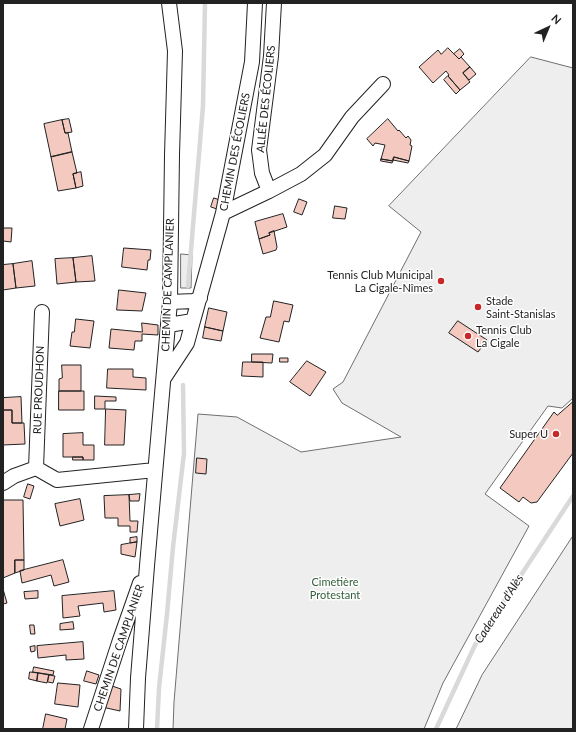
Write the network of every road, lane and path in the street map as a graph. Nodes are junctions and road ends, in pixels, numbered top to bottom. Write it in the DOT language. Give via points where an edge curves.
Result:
graph roads {
  1 [pos="169,3"];
  2 [pos="255,3"];
  3 [pos="274,3"];
  4 [pos="383,84"];
  5 [pos="269,191"];
  6 [pos="223,213"];
  7 [pos="200,298"];
  8 [pos="170,302"];
  9 [pos="42,312"];
  10 [pos="193,321"];
  11 [pos="168,325"];
  12 [pos="163,379"];
  13 [pos="36,468"];
  14 [pos="155,470"];
  15 [pos="3,483"];
  16 [pos="147,566"];
  17 [pos="91,729"];
  18 [pos="136,729"];
  1 -- 8 [label="street, CHEMIN DE CAMPLANIER" via="175,51"];
  2 -- 6 [label="street, CHEMIN DES ÉCOLIERS" via="252,62"];
  3 -- 5 [label="street, ALLÉE DES ÉCOLIERS" via="271,56 259,150 262,173"];
  4 -- 5 [label="street" via="352,117 325,155 301,174"];
  5 -- 6 [label="street"];
  6 -- 7 [label="street, CHEMIN DES ÉCOLIERS"];
  7 -- 8 [label="street" via="194,301"];
  7 -- 10 [label="street, CHEMIN DES ÉCOLIERS"];
  8 -- 11 [label="street, CHEMIN DE CAMPLANIER"];
  9 -- 13 [label="street, RUE PROUDHON"];
  10 -- 11 [label="street"];
  10 -- 12 [label="street, CHEMIN DES ÉCOLIERS" via="187,343"];
  11 -- 12 [label="street, CHEMIN DE CAMPLANIER"];
  12 -- 14 [label="street, CHEMIN DE CAMPLANIER"];
  13 -- 14 [label="street" via="57,480"];
  13 -- 15 [label="street"];
  14 -- 16 [label="street, CHEMIN DE CAMPLANIER"];
  16 -- 17 [label="street, CHEMIN DE CAMPLANIER"];
  16 -- 18 [label="street, CHEMIN DE CAMPLANIER"];
}
